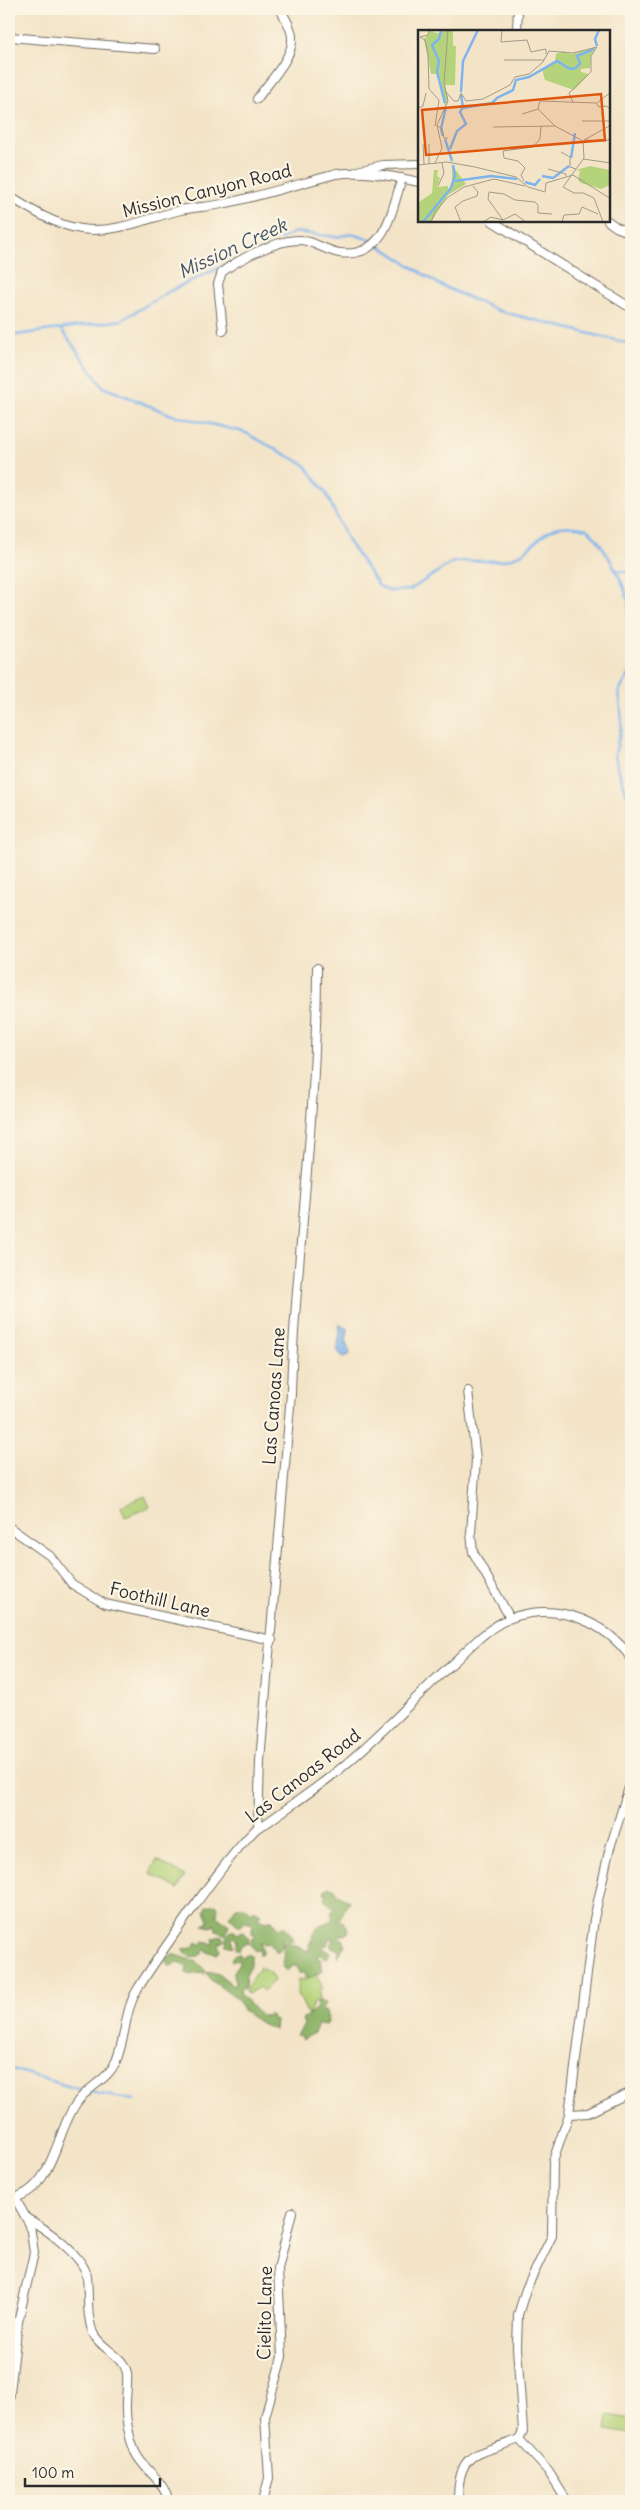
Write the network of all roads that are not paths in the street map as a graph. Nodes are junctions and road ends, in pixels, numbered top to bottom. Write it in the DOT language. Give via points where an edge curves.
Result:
graph roads {
  1 [pos="280,9"];
  2 [pos="518,9"];
  3 [pos="517,30"];
  4 [pos="9,37"];
  5 [pos="155,49"];
  6 [pos="257,99"];
  7 [pos="418,164"];
  8 [pos="350,172"];
  9 [pos="402,178"];
  10 [pos="418,182"];
  11 [pos="9,196"];
  12 [pos="494,222"];
  13 [pos="609,222"];
  14 [pos="631,233"];
  15 [pos="631,308"];
  16 [pos="223,331"];
  17 [pos="317,968"];
  18 [pos="468,1391"];
  19 [pos="9,1527"];
  20 [pos="510,1618"];
  21 [pos="272,1640"];
  22 [pos="631,1658"];
  23 [pos="631,1781"];
  24 [pos="258,1827"];
  25 [pos="631,2092"];
  26 [pos="569,2114"];
  27 [pos="12,2199"];
  28 [pos="292,2212"];
  29 [pos="26,2218"];
  30 [pos="9,2401"];
  31 [pos="519,2439"];
  32 [pos="168,2501"];
  33 [pos="263,2501"];
  34 [pos="458,2501"];
  35 [pos="567,2501"];
  1 -- 6 [label="street" via="291,31 292,45"];
  2 -- 3 [label="street"];
  4 -- 5 [label="street"];
  7 -- 8 [label="street" via="382,165"];
  8 -- 9 [label="street, Mission Canyon Road"];
  8 -- 11 [label="street, Mission Canyon Road" via="222,204 182,210 118,229 74,227 38,214"];
  9 -- 10 [label="street, Mission Canyon Road"];
  9 -- 16 [label="street" via="385,231 369,247 359,252 340,253 312,242 289,240 222,272 218,284"];
  12 -- 15 [label="street"];
  13 -- 14 [label="street"];
  17 -- 21 [label="street, Las Canoas Lane" via="312,1092"];
  18 -- 20 [label="street" via="476,1459 472,1552"];
  19 -- 21 [label="street, Foothill Lane" via="50,1556 72,1584 105,1604"];
  20 -- 22 [label="street, Las Canoas Road" via="539,1612 577,1616 597,1625"];
  20 -- 24 [label="street, Las Canoas Road" via="486,1633 333,1775"];
  21 -- 24 [label="street, Las Canoas Lane" via="260,1761"];
  23 -- 26 [label="street" via="609,1851 594,1919"];
  24 -- 27 [label="street, Las Canoas Road" via="227,1862 158,1957 130,2006 116,2061 77,2102 44,2173 30,2188"];
  25 -- 26 [label="street" via="588,2113"];
  26 -- 31 [label="street" via="553,2161 552,2236 526,2289 516,2328 523,2417 523,2431"];
  27 -- 29 [label="street"];
  28 -- 33 [label="street, Cielito Lane" via="278,2270 282,2357 264,2417 269,2478"];
  29 -- 30 [label="street" via="32,2230 34,2253 18,2322"];
  29 -- 32 [label="street" via="83,2264 94,2334 100,2344 122,2362 126,2373 126,2406 135,2451 143,2465 164,2487"];
  31 -- 34 [label="street" via="470,2457 462,2471"];
  31 -- 35 [label="street" via="548,2471"];
}
